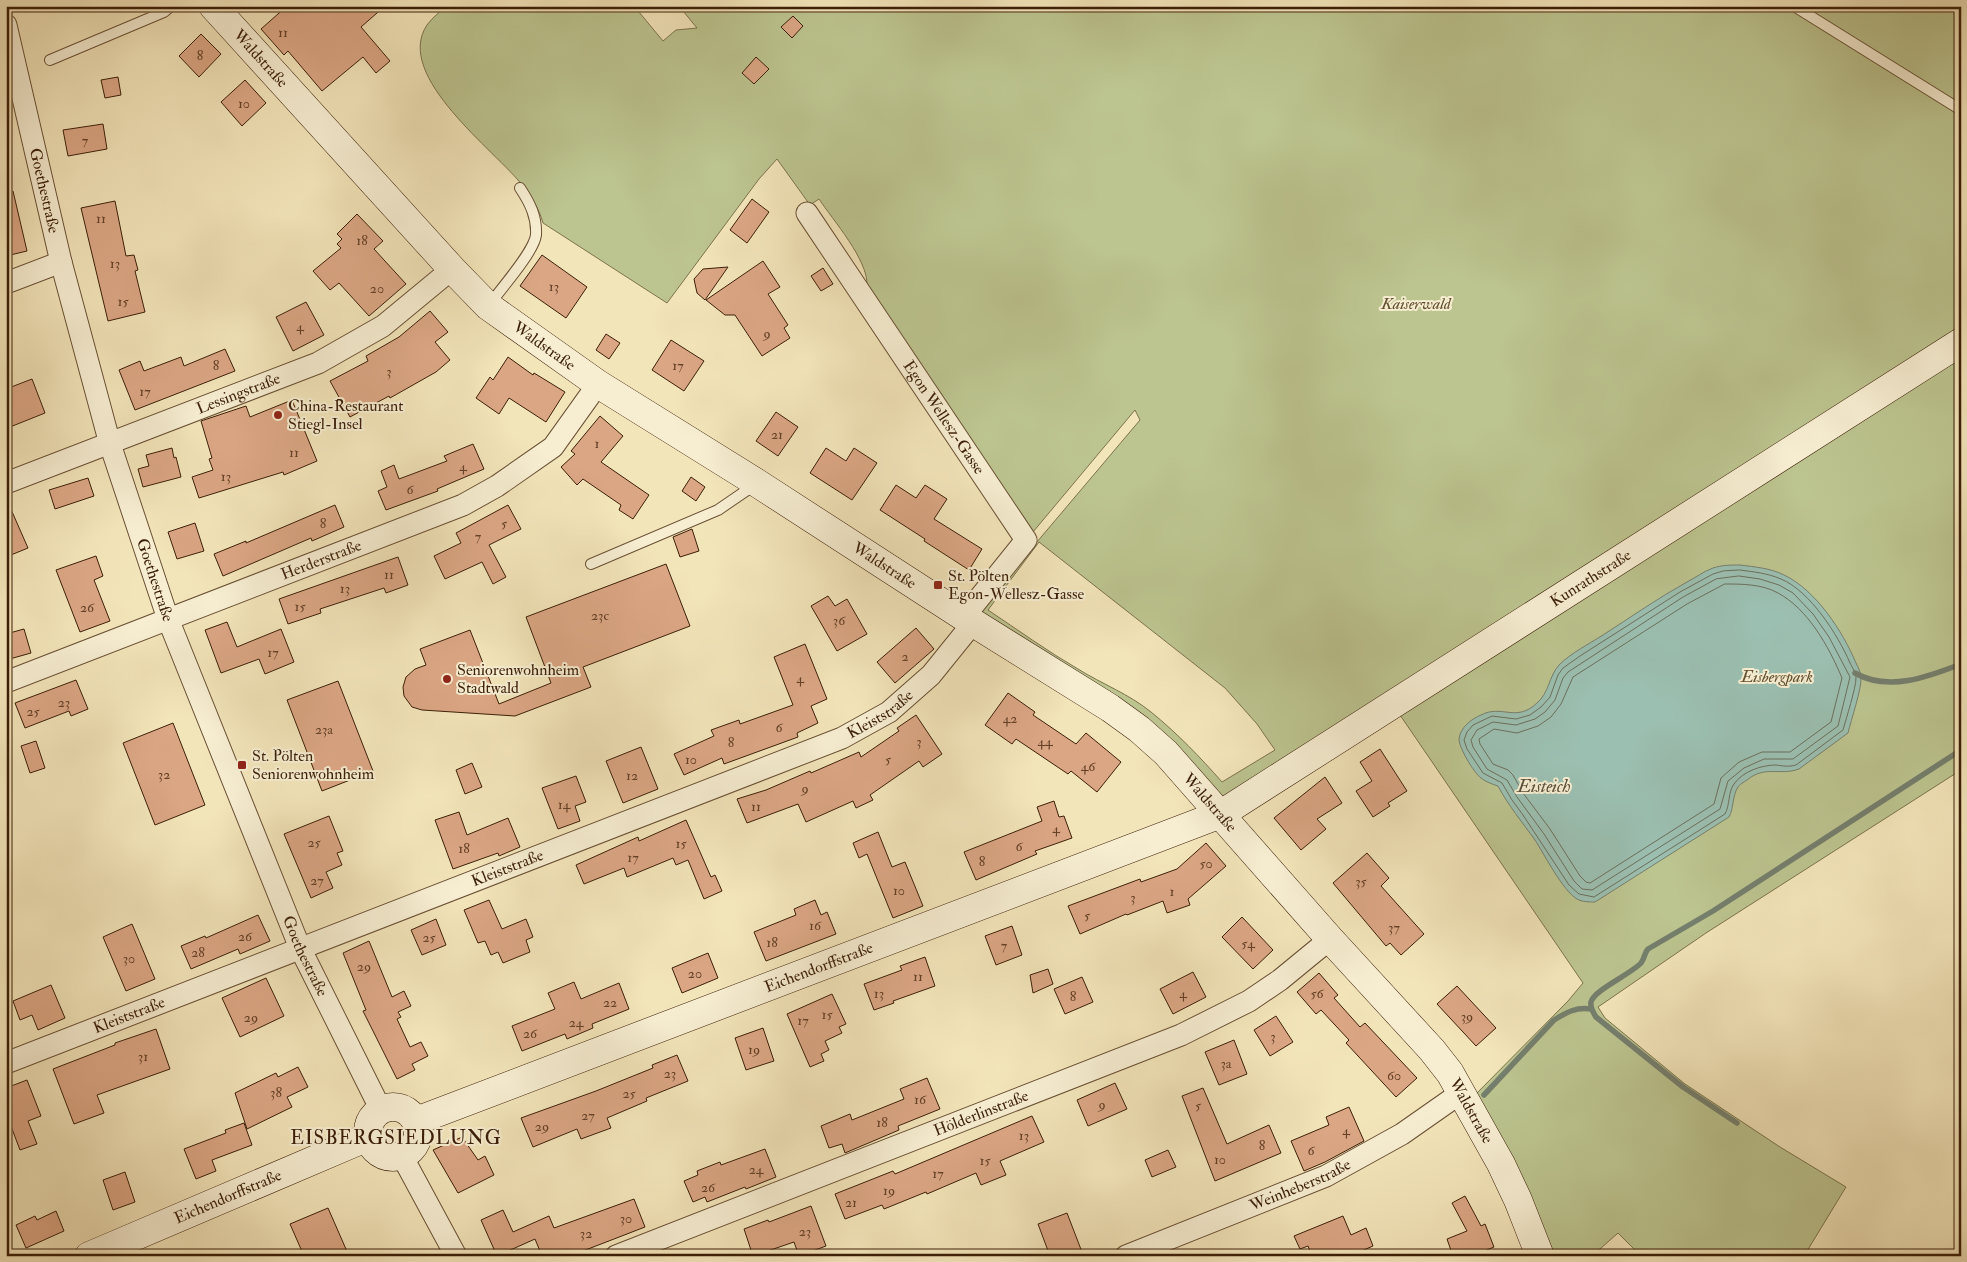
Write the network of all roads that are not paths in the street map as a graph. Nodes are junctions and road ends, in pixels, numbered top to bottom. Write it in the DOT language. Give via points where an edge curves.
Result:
graph roads {
  1 [pos="171,6"];
  2 [pos="213,6"];
  3 [pos="1794,6"];
  4 [pos="6,25"];
  5 [pos="50,60"];
  6 [pos="12,81"];
  7 [pos="1961,110"];
  8 [pos="520,188"];
  9 [pos="807,213"];
  10 [pos="60,262"];
  11 [pos="452,269"];
  12 [pos="6,283"];
  13 [pos="488,306"];
  14 [pos="1961,342"];
  15 [pos="598,384"];
  16 [pos="110,444"];
  17 [pos="757,483"];
  18 [pos="6,484"];
  19 [pos="591,564"];
  20 [pos="168,619"];
  21 [pos="969,620"];
  22 [pos="6,682"];
  23 [pos="1221,814"];
  24 [pos="1330,939"];
  25 [pos="300,948"];
  26 [pos="6,1063"];
  27 [pos="1462,1092"];
  28 [pos="380,1110"];
  29 [pos="416,1121"];
  30 [pos="368,1137"];
  31 [pos="402,1156"];
  32 [pos="89,1256"];
  33 [pos="456,1256"];
  34 [pos="616,1256"];
  35 [pos="1126,1256"];
  36 [pos="1540,1256"];
  1 -- 5 [label="lane" via="164,12"];
  2 -- 11 [label="street, Waldstraße"];
  3 -- 7 [label="lane"];
  4 -- 6 [label="street, Goethestraße"];
  6 -- 10 [label="street, Goethestraße"];
  8 -- 13 [label="lane" via="531,204 536,237 522,262"];
  9 -- 21 [label="street, Egon Wellesz-Gasse" via="1026,540"];
  10 -- 12 [label="street"];
  10 -- 16 [label="street, Goethestraße"];
  11 -- 13 [label="street, Waldstraße"];
  11 -- 16 [label="street, Lessingstraße" via="383,326 318,363"];
  13 -- 15 [label="street, Waldstraße"];
  14 -- 23 [label="street, Kunrathstraße"];
  15 -- 17 [label="street, Waldstraße"];
  15 -- 20 [label="street, Herderstraße" via="553,447 463,505"];
  16 -- 18 [label="street, Lessingstraße"];
  16 -- 20 [label="street, Goethestraße"];
  17 -- 19 [label="lane" via="718,510"];
  17 -- 21 [label="street, Waldstraße"];
  20 -- 22 [label="street, Herderstraße"];
  20 -- 25 [label="street, Goethestraße"];
  21 -- 23 [label="street, Waldstraße" via="1139,729 1166,753"];
  21 -- 25 [label="street, Kleiststraße" via="931,675 889,712 842,738"];
  23 -- 24 [label="street, Waldstraße"];
  23 -- 29 [label="street, Eichendorffstraße"];
  24 -- 27 [label="street, Waldstraße" via="1432,1050"];
  24 -- 34 [label="street, Hölderlinstraße" via="1249,1001 1181,1034"];
  25 -- 26 [label="street, Kleiststraße"];
  25 -- 28 [label="street, Goethestraße"];
  27 -- 35 [label="street, Weinheberstraße" via="1402,1134 1326,1176"];
  27 -- 36 [label="street, Waldstraße" via="1502,1164"];
  28 -- 29 [label="street" via="400,1108"];
  28 -- 30 [label="street" via="370,1122"];
  29 -- 31 [label="street" via="417,1141"];
  30 -- 31 [label="street" via="379,1153 391,1158"];
  30 -- 32 [label="street, Eichendorffstraße"];
  31 -- 33 [label="street"];
}
